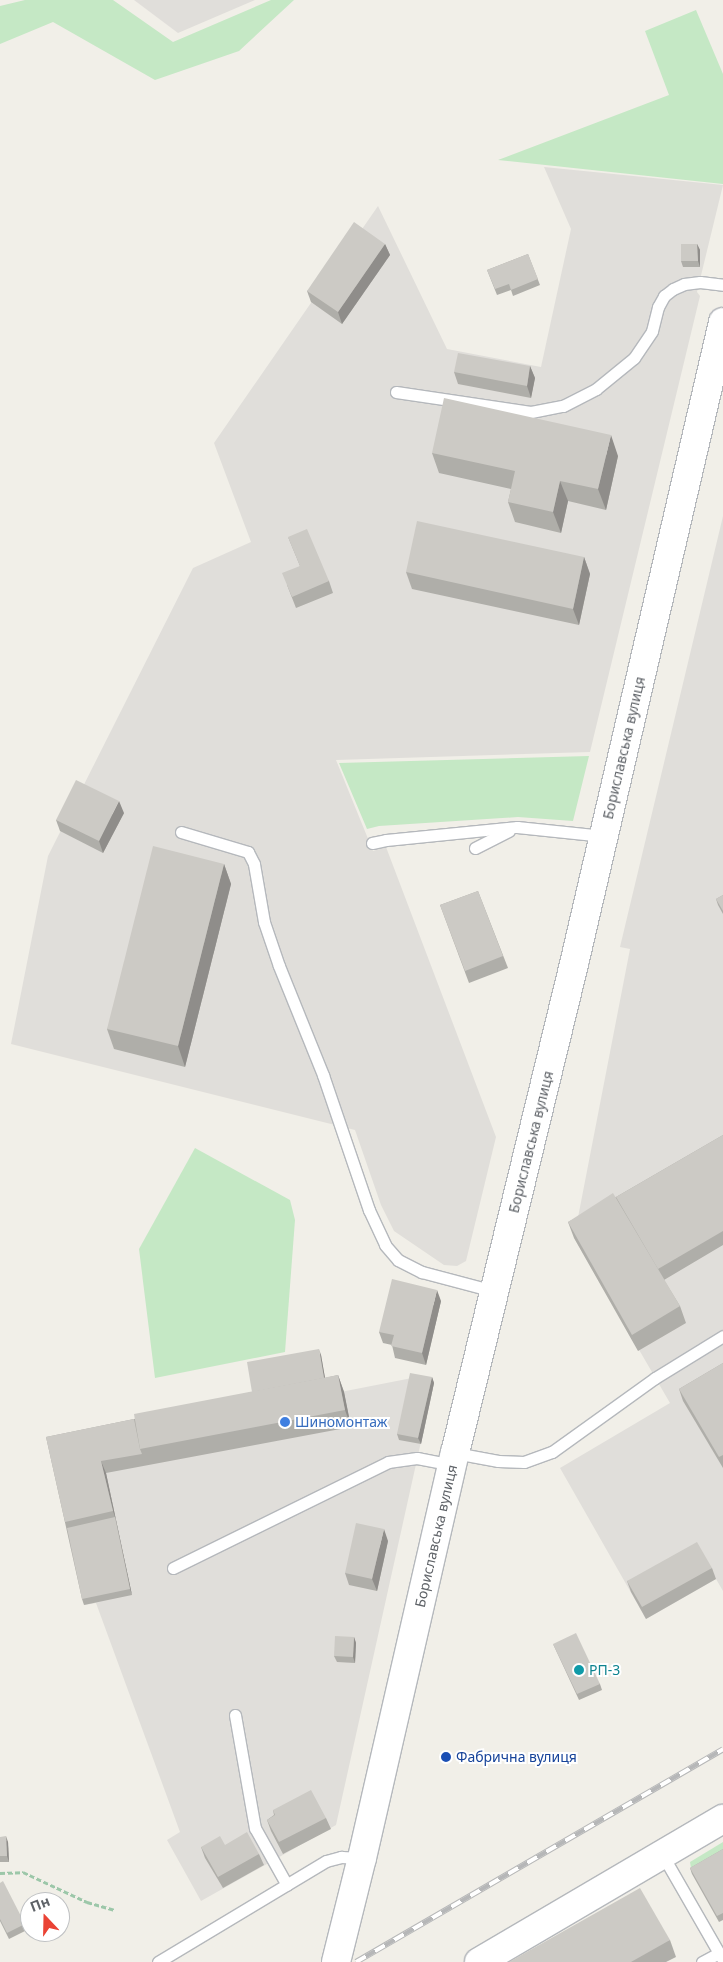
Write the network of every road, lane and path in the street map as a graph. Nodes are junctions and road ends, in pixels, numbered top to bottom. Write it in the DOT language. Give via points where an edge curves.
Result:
graph roads {
  1 [pos="723,285"];
  2 [pos="723,322"];
  3 [pos="396,392"];
  4 [pos="517,827"];
  5 [pos="181,832"];
  6 [pos="604,836"];
  7 [pos="372,843"];
  8 [pos="475,848"];
  9 [pos="494,1290"];
  10 [pos="723,1336"];
  11 [pos="453,1459"];
  12 [pos="173,1568"];
  13 [pos="235,1715"];
  14 [pos="723,1819"];
  15 [pos="662,1854"];
  16 [pos="362,1858"];
  17 [pos="0,1873"];
  18 [pos="287,1885"];
  19 [pos="115,1910"];
  20 [pos="721,1956"];
  21 [pos="158,1962"];
  22 [pos="336,1962"];
  23 [pos="479,1962"];
  24 [pos="702,1962"];
  1 -- 3 [label="lane" via="700,282 673,289 658,306 652,331 634,358 596,389 563,406 531,412"];
  2 -- 6 [label="street, Бориславська вулиця"];
  4 -- 6 [label="lane"];
  4 -- 7 [label="lane"];
  4 -- 8 [label="lane"];
  5 -- 9 [label="lane" via="248,852 254,864 264,922 276,958 326,1084 369,1210 385,1245 398,1260 422,1272"];
  6 -- 9 [label="street, Бориславська вулиця"];
  9 -- 11 [label="street, Бориславська вулиця"];
  10 -- 11 [label="lane" via="654,1378 552,1452 524,1462"];
  11 -- 12 [label="lane" via="417,1458 388,1462"];
  11 -- 16 [label="street, Бориславська вулиця"];
  13 -- 18 [label="lane" via="256,1828"];
  14 -- 15 [label="street"];
  15 -- 20 [label="lane"];
  15 -- 23 [label="street"];
  16 -- 18 [label="lane" via="341,1857 326,1861"];
  16 -- 22 [label="street, Бориславська вулиця"];
  17 -- 19 [label="path" via="23,1872 87,1902"];
  18 -- 21 [label="lane"];
  20 -- 24 [label="lane"];
}
